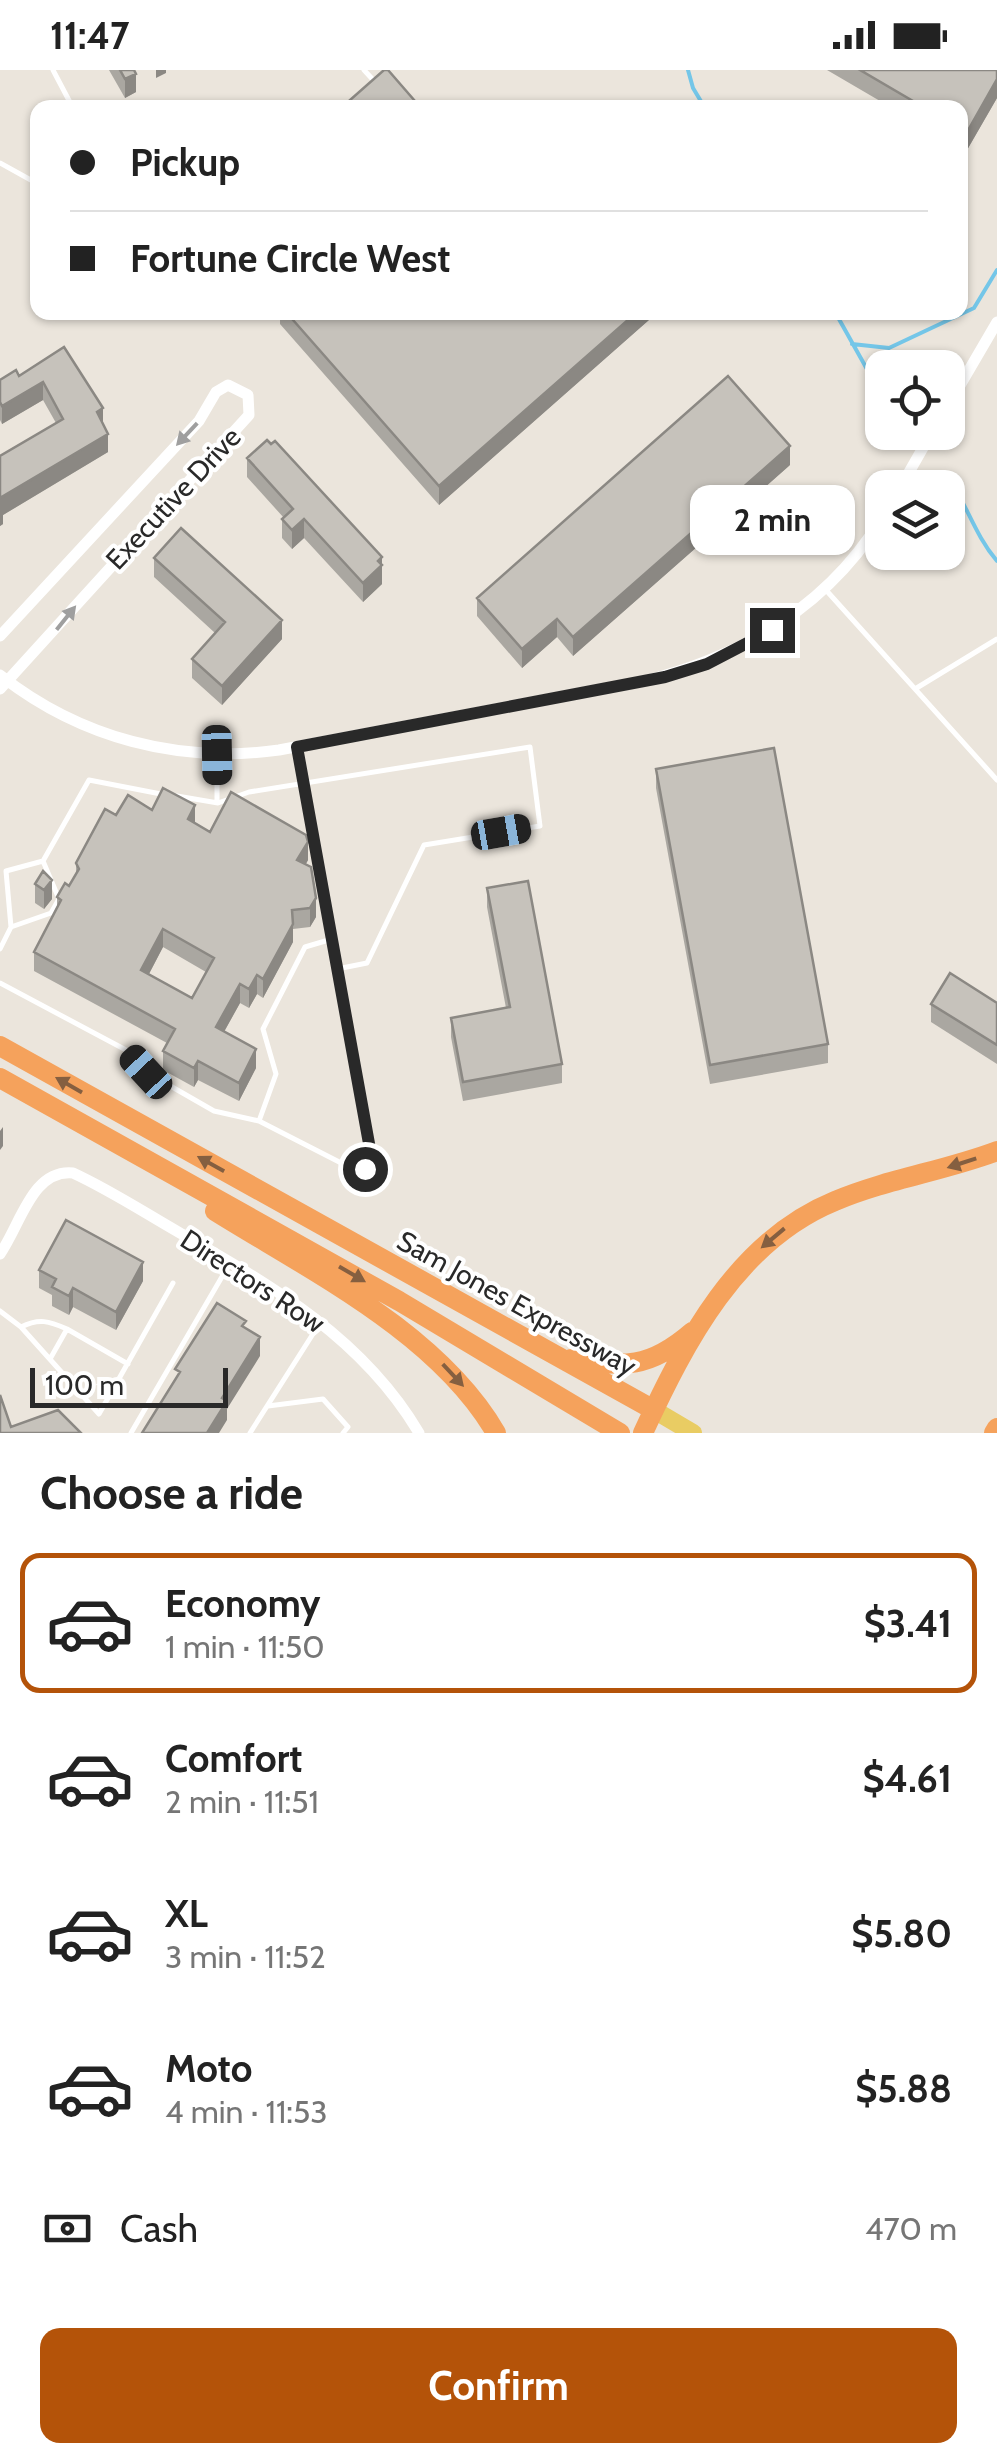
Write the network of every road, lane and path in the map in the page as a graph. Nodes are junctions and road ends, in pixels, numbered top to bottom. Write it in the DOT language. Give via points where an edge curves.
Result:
graph roads {
  1 [pos="53,70"];
  2 [pos="364,70"];
  3 [pos="376,83"];
  4 [pos="69,100"];
  5 [pos="0,163"];
  6 [pos="30,180"];
  7 [pos="997,322"];
  8 [pos="965,377"];
  9 [pos="865,543"];
  10 [pos="824,589"];
  11 [pos="0,636"];
  12 [pos="997,638"];
  13 [pos="3,682"];
  14 [pos="915,689"];
  15 [pos="297,747"];
  16 [pos="217,755"];
  17 [pos="997,780"];
  18 [pos="304,785"];
  19 [pos="218,804"];
  20 [pos="43,861"];
  21 [pos="3,868"];
  22 [pos="11,927"];
  23 [pos="332,938"];
  24 [pos="0,950"];
  25 [pos="337,970"];
  26 [pos="0,983"];
  27 [pos="0,1046"];
  28 [pos="0,1078"];
  29 [pos="53,1107"];
  30 [pos="259,1121"];
  31 [pos="997,1151"];
  32 [pos="0,1254"];
  33 [pos="230,1262"];
  34 [pos="173,1283"];
  35 [pos="0,1311"];
  36 [pos="321,1321"];
  37 [pos="701,1324"];
  38 [pos="21,1327"];
  39 [pos="67,1329"];
  40 [pos="558,1358"];
  41 [pos="50,1359"];
  42 [pos="128,1364"];
  43 [pos="267,1406"];
  44 [pos="654,1410"];
  45 [pos="131,1433"];
  46 [pos="250,1433"];
  47 [pos="343,1433"];
  48 [pos="419,1433"];
  49 [pos="496,1433"];
  50 [pos="620,1433"];
  51 [pos="643,1433"];
  52 [pos="693,1433"];
  1 -- 4 [label="lane"];
  2 -- 3 [label="lane"];
  5 -- 6 [label="lane"];
  7 -- 8 [label="street"];
  9 -- 10 [label="street"];
  10 -- 14 [label="lane"];
  10 -- 15 [label="street" via="752,642 686,671"];
  13 -- 11 [label="street, Executive Drive, one-way" via="249,416 248,396 233,386 219,388 199,421"];
  12 -- 14 [label="lane"];
  13 -- 16 [label="street" via="129,742"];
  14 -- 17 [label="lane"];
  15 -- 16 [label="street"];
  15 -- 18 [label="lane"];
  16 -- 19 [label="lane"];
  18 -- 19 [label="lane"];
  18 -- 23 [label="lane"];
  18 -- 25 [label="lane" via="530,748 540,826 424,845 366,963"];
  19 -- 20 [label="lane" via="88,780"];
  20 -- 21 [label="lane"];
  20 -- 22 [label="lane" via="59,899 51,913"];
  21 -- 22 [label="lane"];
  22 -- 24 [label="lane"];
  23 -- 25 [label="lane"];
  23 -- 30 [label="lane" via="305,948 263,1029 276,1074"];
  25 -- 30 [label="lane" via="372,1160 365,1169 349,1167"];
  26 -- 30 [label="lane" via="126,1050 146,1072 214,1111"];
  40 -- 27 [label="highway, Sam Jones Expressway, one-way"];
  28 -- 29 [label="highway, Sam Jones Expressway"];
  29 -- 49 [label="highway, one-way" via="390,1322 445,1366"];
  29 -- 50 [label="highway, Sam Jones Expressway, one-way"];
  31 -- 37 [label="highway, one-way" via="814,1210 749,1259"];
  32 -- 33 [label="street, Directors Row" via="38,1185 56,1173 73,1173"];
  33 -- 36 [label="street, Directors Row"];
  33 -- 45 [label="lane"];
  34 -- 42 [label="lane"];
  35 -- 38 [label="lane"];
  36 -- 43 [label="lane"];
  36 -- 48 [label="street, Directors Row" via="368,1366"];
  37 -- 40 [label="highway" via="639,1364"];
  37 -- 44 [label="highway"];
  38 -- 39 [label="lane" via="50,1321"];
  38 -- 41 [label="lane"];
  39 -- 41 [label="lane"];
  39 -- 42 [label="lane"];
  40 -- 44 [label="highway, Sam Jones Expressway"];
  41 -- 42 [label="lane" via="99,1414"];
  43 -- 46 [label="lane"];
  43 -- 47 [label="lane" via="323,1399 348,1427"];
  44 -- 51 [label="highway"];
  44 -- 52 [label="main road, Sam Jones Expressway"];
}
